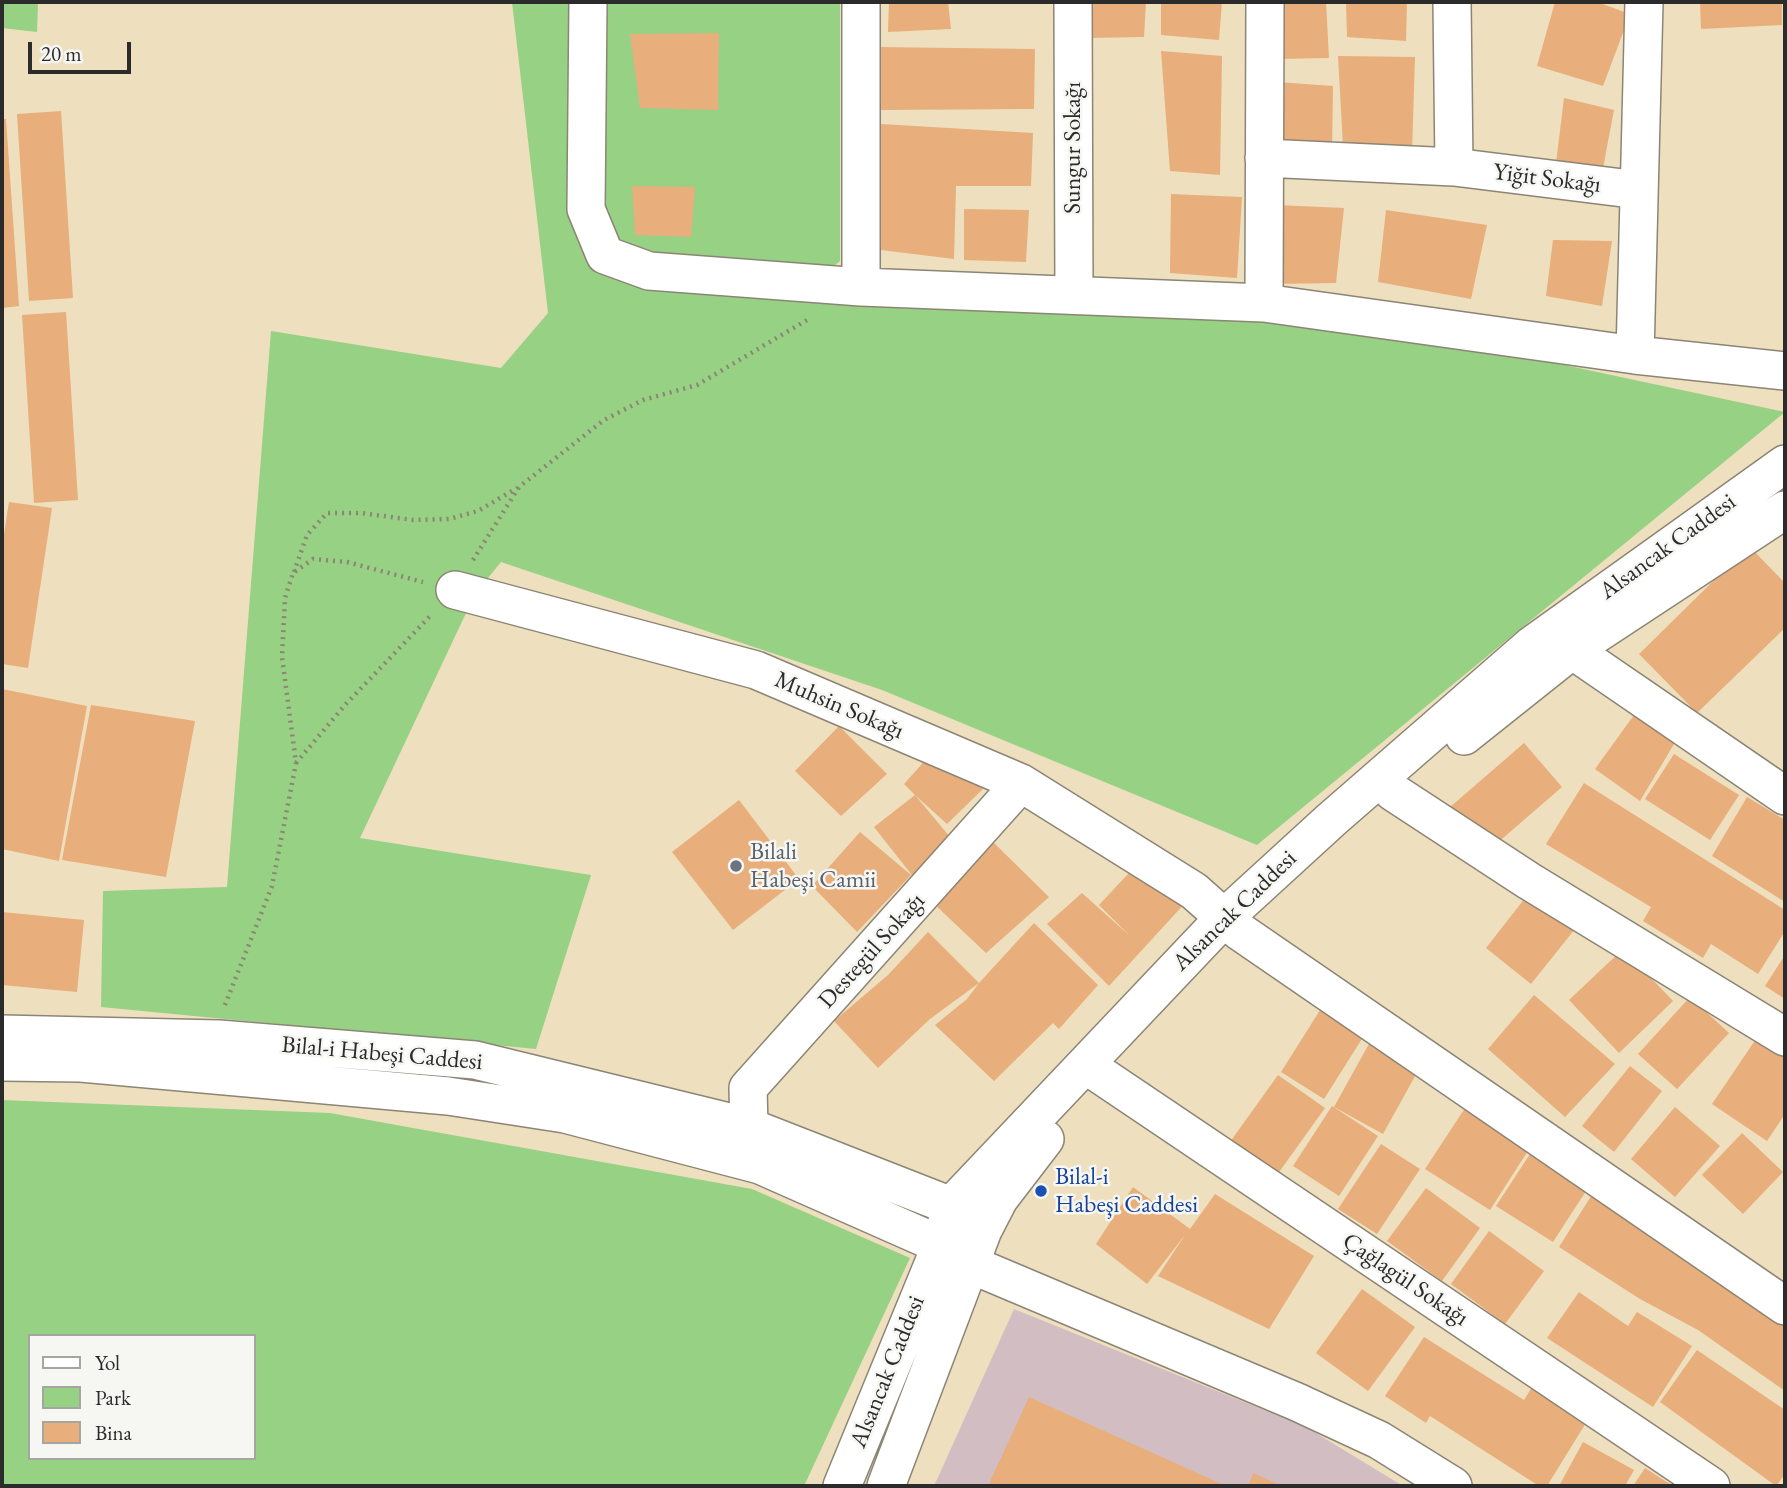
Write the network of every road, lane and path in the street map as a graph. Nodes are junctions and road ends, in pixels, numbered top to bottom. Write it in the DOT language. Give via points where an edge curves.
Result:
graph roads {
  1 [pos="587,2"];
  2 [pos="861,2"];
  3 [pos="1073,2"];
  4 [pos="1265,2"];
  5 [pos="1452,2"];
  6 [pos="1644,2"];
  7 [pos="1264,158"];
  8 [pos="1454,167"];
  9 [pos="1639,190"];
  10 [pos="860,287"];
  11 [pos="1074,295"];
  12 [pos="1264,303"];
  13 [pos="1635,355"];
  14 [pos="1785,371"];
  15 [pos="1785,464"];
  16 [pos="519,487"];
  17 [pos="1781,518"];
  18 [pos="293,573"];
  19 [pos="455,590"];
  20 [pos="1572,650"];
  21 [pos="296,763"];
  22 [pos="1021,783"];
  23 [pos="1393,792"];
  24 [pos="1785,796"];
  25 [pos="1232,924"];
  26 [pos="2,1034"];
  27 [pos="1785,1037"];
  28 [pos="219,1040"];
  29 [pos="2,1062"];
  30 [pos="1099,1074"];
  31 [pos="749,1128"];
  32 [pos="951,1206"];
  33 [pos="983,1230"];
  34 [pos="941,1245"];
  35 [pos="972,1265"];
  36 [pos="1785,1306"];
  37 [pos="870,1417"];
  38 [pos="909,1428"];
  39 [pos="842,1486"];
  40 [pos="886,1486"];
  41 [pos="1453,1486"];
  42 [pos="1711,1486"];
  1 -- 10 [label="street" via="586,209 604,255 649,271"];
  2 -- 10 [label="street"];
  3 -- 11 [label="street, Sungur Sokağı"];
  4 -- 7 [label="street"];
  5 -- 8 [label="street"];
  6 -- 9 [label="street"];
  7 -- 8 [label="street, Yiğit Sokağı"];
  7 -- 12 [label="street"];
  8 -- 9 [label="street, Yiğit Sokağı"];
  9 -- 13 [label="street"];
  10 -- 11 [label="street"];
  10 -- 16 [label="path" via="697,385 643,400 604,420"];
  11 -- 12 [label="street"];
  12 -- 13 [label="street"];
  13 -- 14 [label="street"];
  15 -- 25 [label="street, Alsancak Caddesi" via="1532,645"];
  16 -- 18 [label="path" via="478,512 449,519 327,513 307,535"];
  16 -- 19 [label="path"];
  17 -- 20 [label="street, Alsancak Caddesi"];
  18 -- 19 [label="path" via="313,559 336,561"];
  18 -- 21 [label="path" via="285,598 282,657"];
  19 -- 21 [label="path"];
  19 -- 22 [label="street, Muhsin Sokağı" via="756,670"];
  20 -- 23 [label="street, Alsancak Caddesi"];
  20 -- 24 [label="street"];
  21 -- 28 [label="path" via="272,886 218,1022"];
  22 -- 25 [label="street, Muhsin Sokağı" via="1194,891"];
  22 -- 31 [label="street, Destegül Sokağı" via="748,1088"];
  23 -- 25 [label="street, Alsancak Caddesi"];
  23 -- 27 [label="street"];
  25 -- 30 [label="street, Alsancak Caddesi"];
  25 -- 32 [label="street, Alsancak Caddesi"];
  25 -- 36 [label="street, Muhsin Sokağı"];
  26 -- 28 [label="street, Bilal-i Habeşi Caddesi"];
  28 -- 31 [label="street, Bilal-i Habeşi Caddesi" via="475,1060"];
  29 -- 34 [label="street, Bilal-i Habeşi Caddesi" via="81,1063 448,1096 565,1114 760,1165"];
  30 -- 33 [label="street, Alsancak Caddesi" via="999,1199"];
  30 -- 42 [label="street, Çağlagül Sokağı"];
  31 -- 32 [label="street, Bilal-i Habeşi Caddesi"];
  32 -- 33 [label="street, Bilal-i Habeşi Caddesi"];
  32 -- 34 [label="street, Alsancak Caddesi"];
  33 -- 35 [label="street, Alsancak Caddesi"];
  34 -- 35 [label="street, Bilal-i Habeşi Caddesi"];
  34 -- 37 [label="street, Alsancak Caddesi"];
  35 -- 38 [label="street, Alsancak Caddesi"];
  35 -- 41 [label="street, Bilal-i Habeşi Caddesi" via="1297,1402 1379,1440"];
  37 -- 38 [label="street"];
  37 -- 39 [label="street, Alsancak Caddesi"];
  38 -- 40 [label="street, Alsancak Caddesi"];
}
